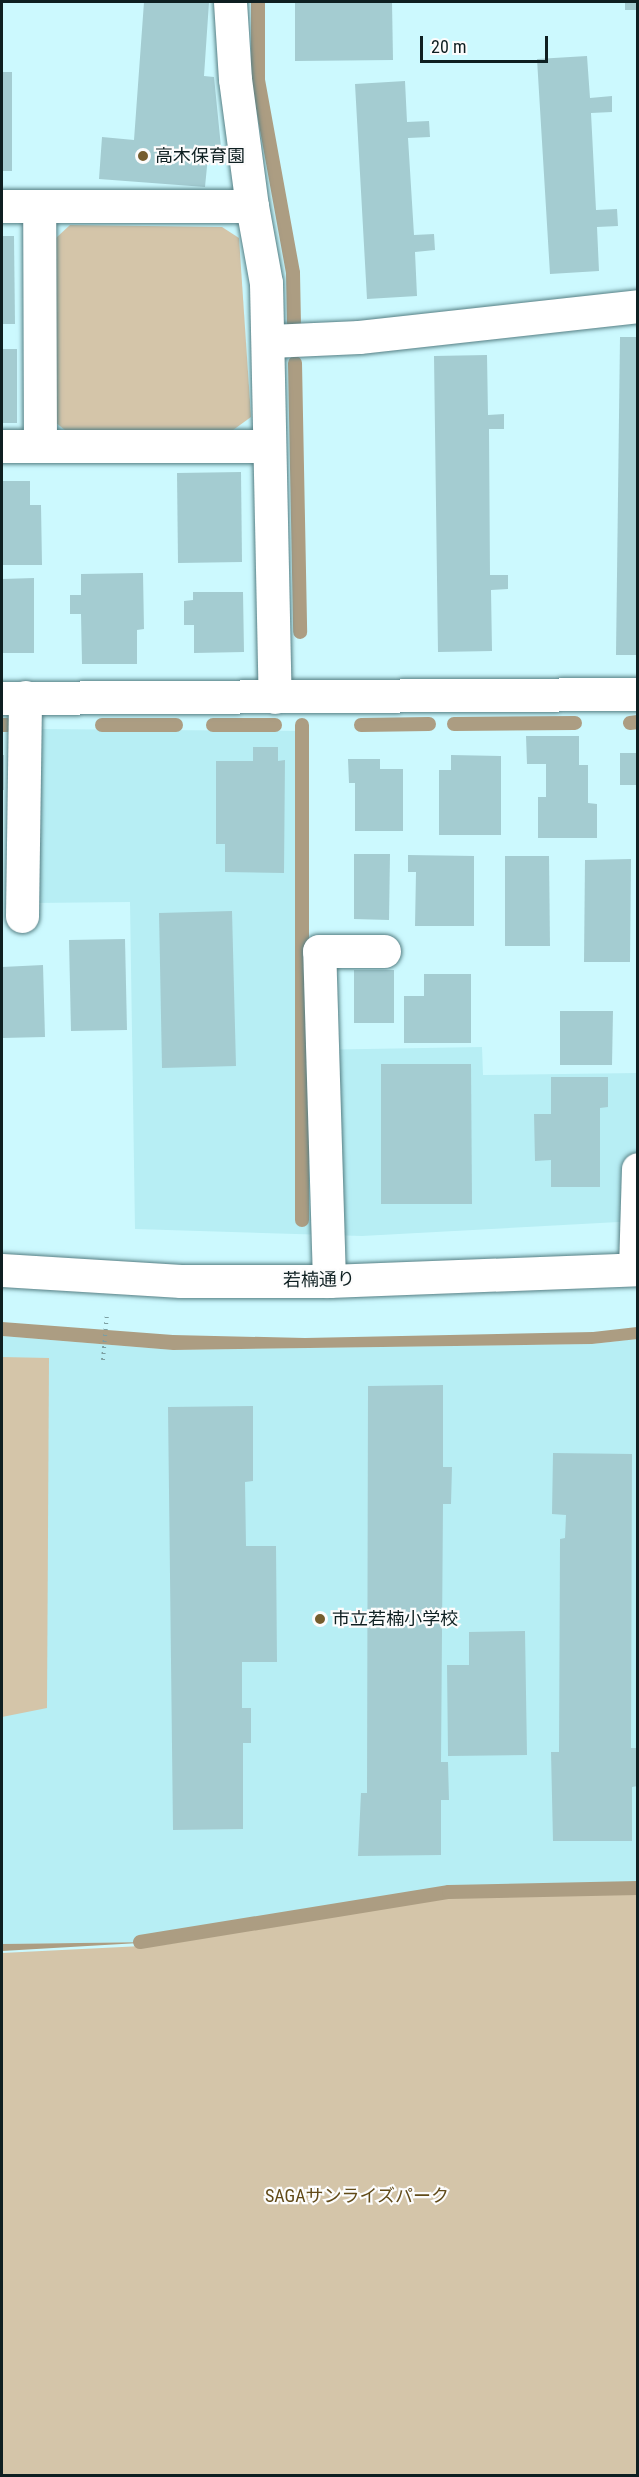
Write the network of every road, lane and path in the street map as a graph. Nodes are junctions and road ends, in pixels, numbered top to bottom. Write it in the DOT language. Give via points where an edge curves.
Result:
graph roads {
  1 [pos="230,2"];
  2 [pos="2,206"];
  3 [pos="39,206"];
  4 [pos="252,206"];
  5 [pos="638,306"];
  6 [pos="270,342"];
  7 [pos="2,446"];
  8 [pos="40,446"];
  9 [pos="269,446"];
  10 [pos="638,694"];
  11 [pos="275,697"];
  12 [pos="13,698"];
  13 [pos="22,916"];
  14 [pos="384,951"];
  15 [pos="638,1169"];
  16 [pos="636,1269"];
  17 [pos="2,1270"];
  18 [pos="329,1281"];
  19 [pos="107,1313"];
  20 [pos="103,1360"];
  1 -- 4 [label="street" via="235,79"];
  2 -- 3 [label="street"];
  3 -- 4 [label="street"];
  3 -- 8 [label="street"];
  4 -- 6 [label="street" via="267,283"];
  5 -- 6 [label="street" via="359,337"];
  6 -- 9 [label="street"];
  7 -- 8 [label="street"];
  8 -- 9 [label="street"];
  9 -- 11 [label="street"];
  10 -- 11 [label="street"];
  11 -- 12 [label="street"];
  12 -- 13 [label="street"];
  14 -- 18 [label="street" via="319,951"];
  15 -- 16 [label="street"];
  16 -- 18 [label="street, 若楠通り"];
  17 -- 18 [label="street, 若楠通り" via="181,1281"];
  19 -- 20 [label="path"];
}
